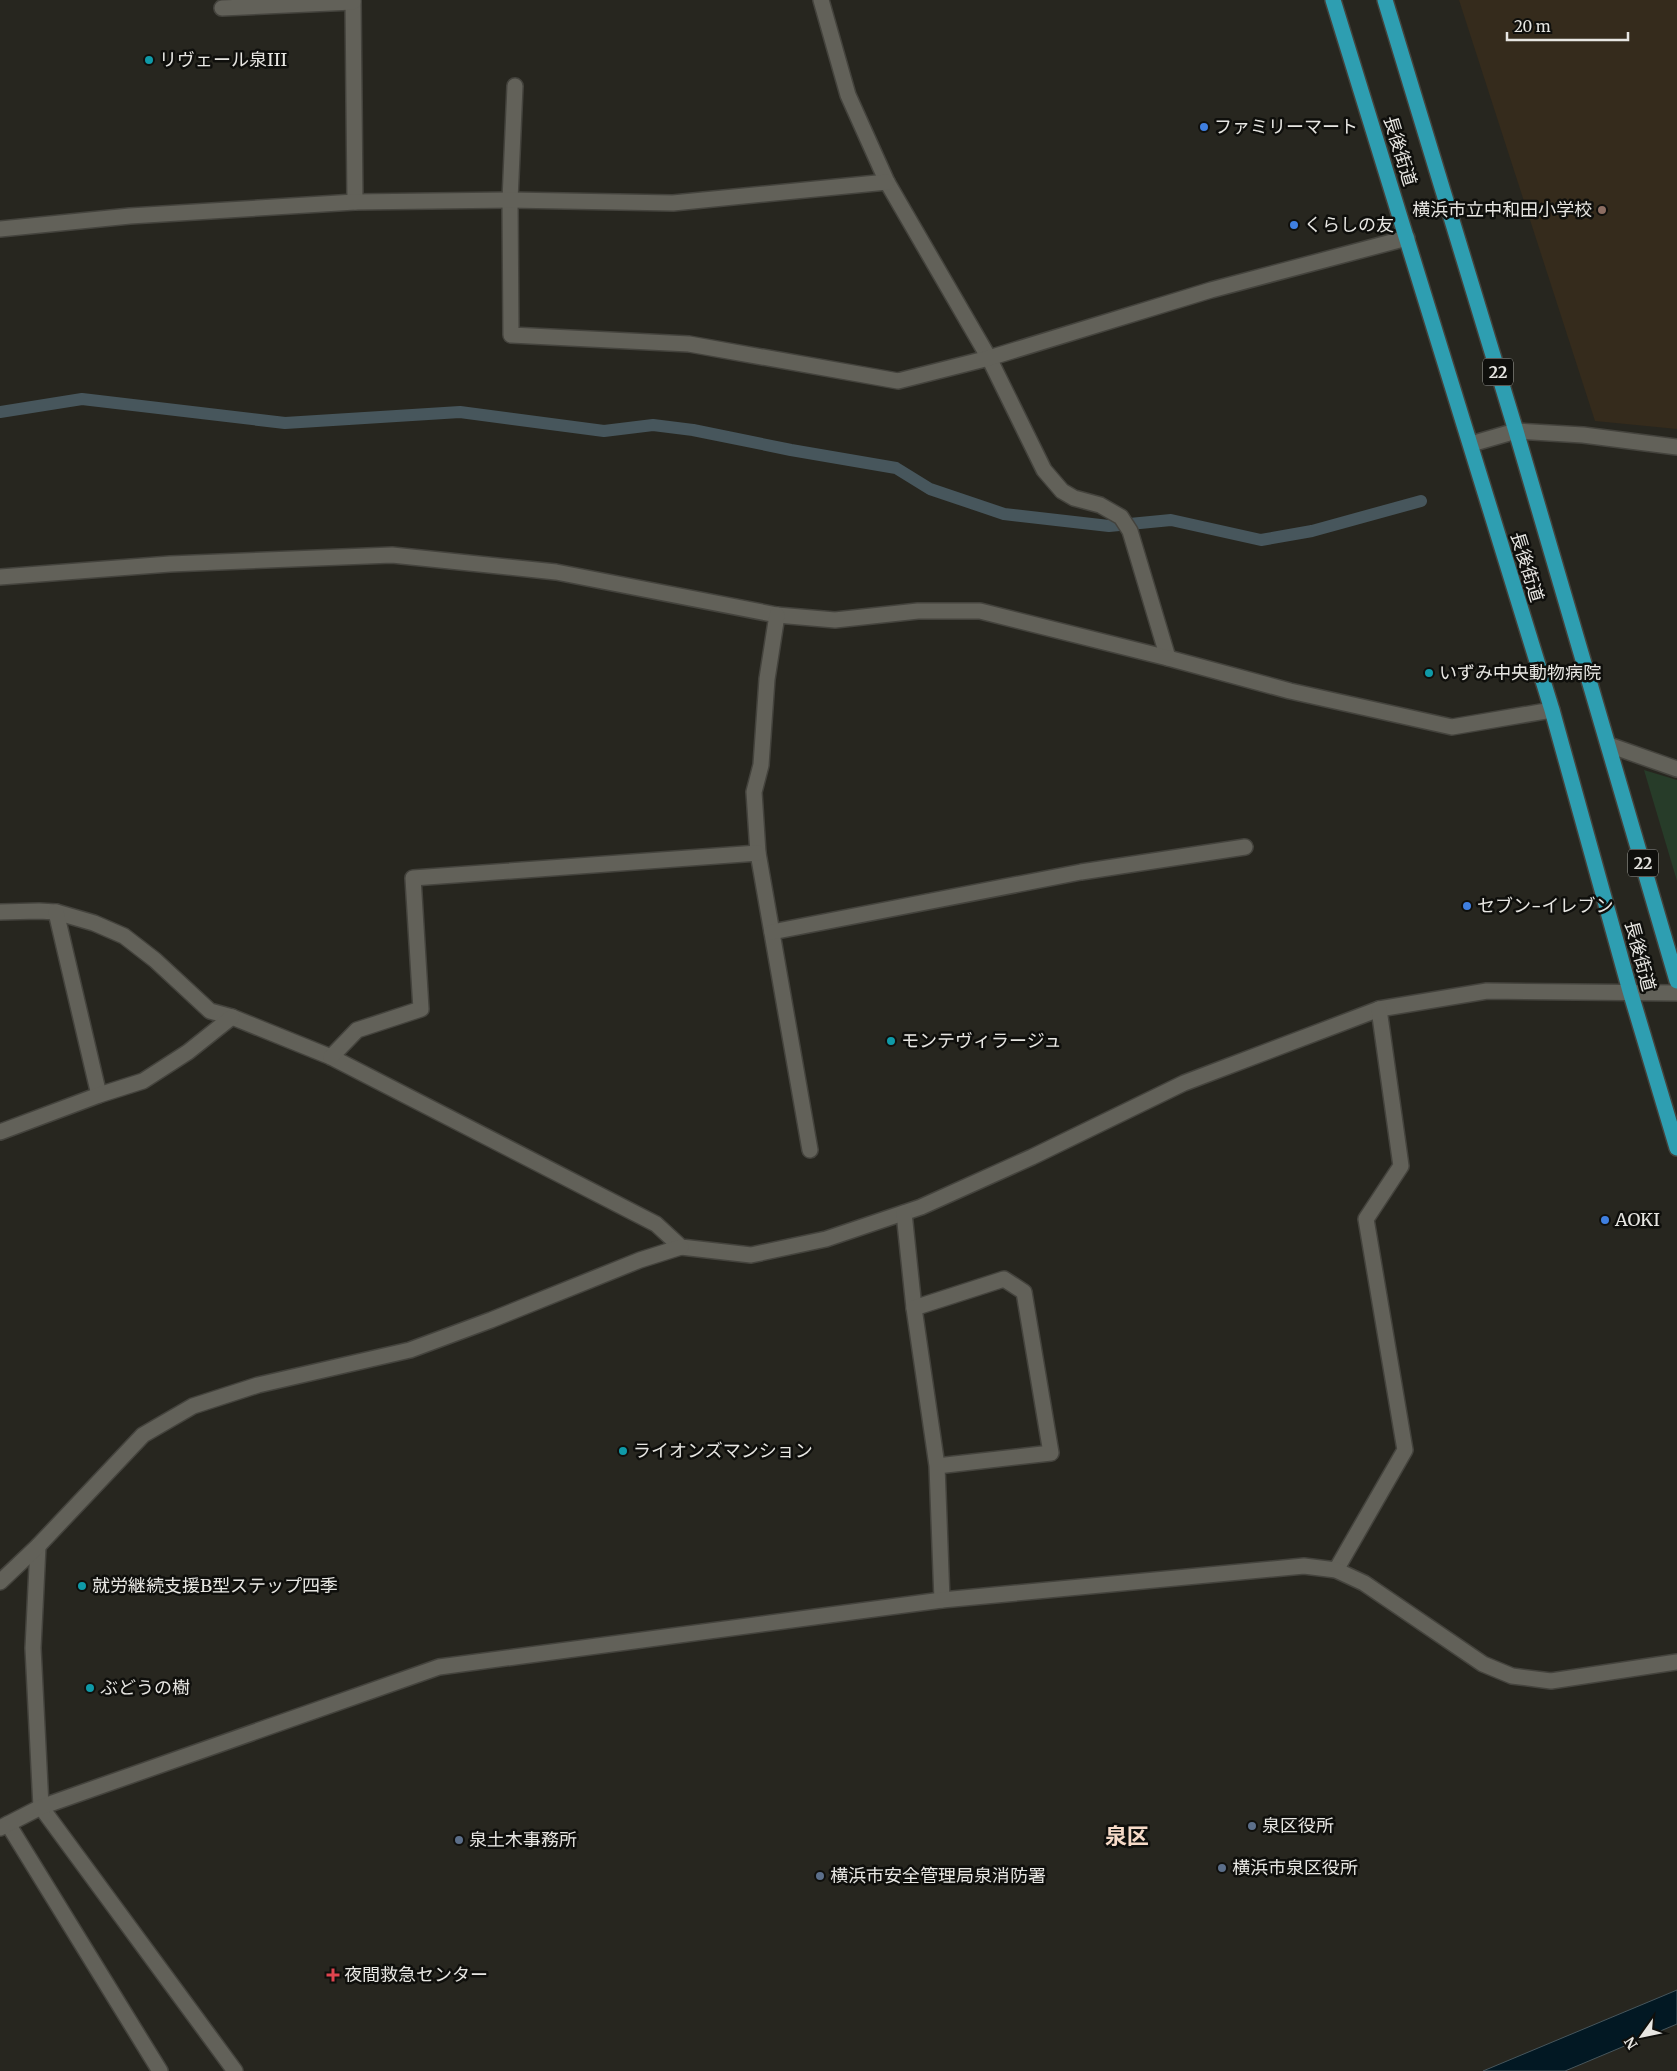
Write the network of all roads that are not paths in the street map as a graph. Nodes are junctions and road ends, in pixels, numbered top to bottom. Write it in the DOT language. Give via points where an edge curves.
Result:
graph roads {
  1 [pos="1333,0"];
  2 [pos="1385,0"];
  3 [pos="353,1"];
  4 [pos="825,1"];
  5 [pos="222,8"];
  6 [pos="515,86"];
  7 [pos="886,182"];
  8 [pos="510,200"];
  9 [pos="355,202"];
  10 [pos="0,228"];
  11 [pos="1407,238"];
  12 [pos="989,358"];
  13 [pos="1516,431"];
  14 [pos="1470,444"];
  15 [pos="1677,447"];
  16 [pos="0,577"];
  17 [pos="777,615"];
  18 [pos="1168,658"];
  19 [pos="1552,710"];
  20 [pos="1609,746"];
  21 [pos="1677,769"];
  22 [pos="1246,847"];
  23 [pos="758,853"];
  24 [pos="0,912"];
  25 [pos="56,912"];
  26 [pos="772,932"];
  27 [pos="1677,981"];
  28 [pos="1630,991"];
  29 [pos="1677,993"];
  30 [pos="1379,1009"];
  31 [pos="232,1017"];
  32 [pos="331,1057"];
  33 [pos="99,1095"];
  34 [pos="0,1132"];
  35 [pos="1677,1148"];
  36 [pos="810,1150"];
  37 [pos="904,1213"];
  38 [pos="681,1247"];
  39 [pos="914,1308"];
  40 [pos="937,1466"];
  41 [pos="38,1546"];
  42 [pos="1336,1570"];
  43 [pos="0,1582"];
  44 [pos="942,1600"];
  45 [pos="1677,1662"];
  46 [pos="41,1807"];
  47 [pos="4,1826"];
  48 [pos="160,2071"];
  49 [pos="235,2071"];
  1 -- 11 [label="main road, 長後街道"];
  2 -- 13 [label="main road, 長後街道 / 22"];
  3 -- 5 [label="street"];
  3 -- 9 [label="street"];
  4 -- 7 [label="street" via="848,95"];
  6 -- 8 [label="street"];
  7 -- 8 [label="street" via="673,203"];
  7 -- 12 [label="street"];
  8 -- 9 [label="street"];
  8 -- 12 [label="street" via="511,335 688,344 898,380"];
  9 -- 10 [label="street"];
  11 -- 12 [label="street" via="1211,290"];
  11 -- 14 [label="main road, 長後街道"];
  12 -- 18 [label="street" via="1044,470 1062,491 1121,516 1130,531"];
  13 -- 14 [label="street"];
  13 -- 15 [label="street" via="1583,435"];
  13 -- 20 [label="main road, 長後街道 / 22"];
  14 -- 19 [label="main road, 長後街道"];
  16 -- 17 [label="street" via="170,564 392,555 556,572"];
  17 -- 18 [label="street" via="835,620 918,612 980,612"];
  17 -- 23 [label="street" via="767,679 762,765 754,792"];
  18 -- 19 [label="street" via="1290,691 1452,727"];
  19 -- 28 [label="main road, 長後街道"];
  20 -- 21 [label="street"];
  20 -- 27 [label="main road, 長後街道 / 22"];
  22 -- 26 [label="street" via="1081,872"];
  23 -- 26 [label="street"];
  23 -- 32 [label="street" via="413,878 421,1009 358,1030"];
  24 -- 25 [label="street"];
  25 -- 31 [label="street" via="124,936 210,1011"];
  25 -- 33 [label="street"];
  26 -- 36 [label="street"];
  28 -- 29 [label="street"];
  28 -- 30 [label="street" via="1487,991"];
  28 -- 35 [label="main road, 長後街道"];
  30 -- 37 [label="street" via="1184,1084 1032,1157"];
  30 -- 42 [label="street" via="1402,1166 1366,1219 1405,1450"];
  31 -- 32 [label="street"];
  31 -- 33 [label="street" via="188,1052 143,1081"];
  32 -- 38 [label="street" via="656,1224"];
  33 -- 34 [label="street"];
  37 -- 38 [label="street" via="826,1239 751,1255"];
  37 -- 39 [label="street"];
  38 -- 41 [label="street" via="410,1350 258,1385 193,1406 143,1435"];
  39 -- 40 [label="street"];
  39 -- 40 [label="street" via="1004,1279 1024,1292 1051,1453"];
  40 -- 44 [label="street"];
  41 -- 43 [label="street"];
  41 -- 46 [label="street" via="33,1648"];
  42 -- 44 [label="street" via="1304,1566"];
  42 -- 45 [label="street" via="1364,1583 1483,1664 1512,1676 1551,1681"];
  44 -- 46 [label="street" via="439,1667"];
  46 -- 47 [label="street"];
  46 -- 49 [label="street"];
  47 -- 48 [label="street"];
}
